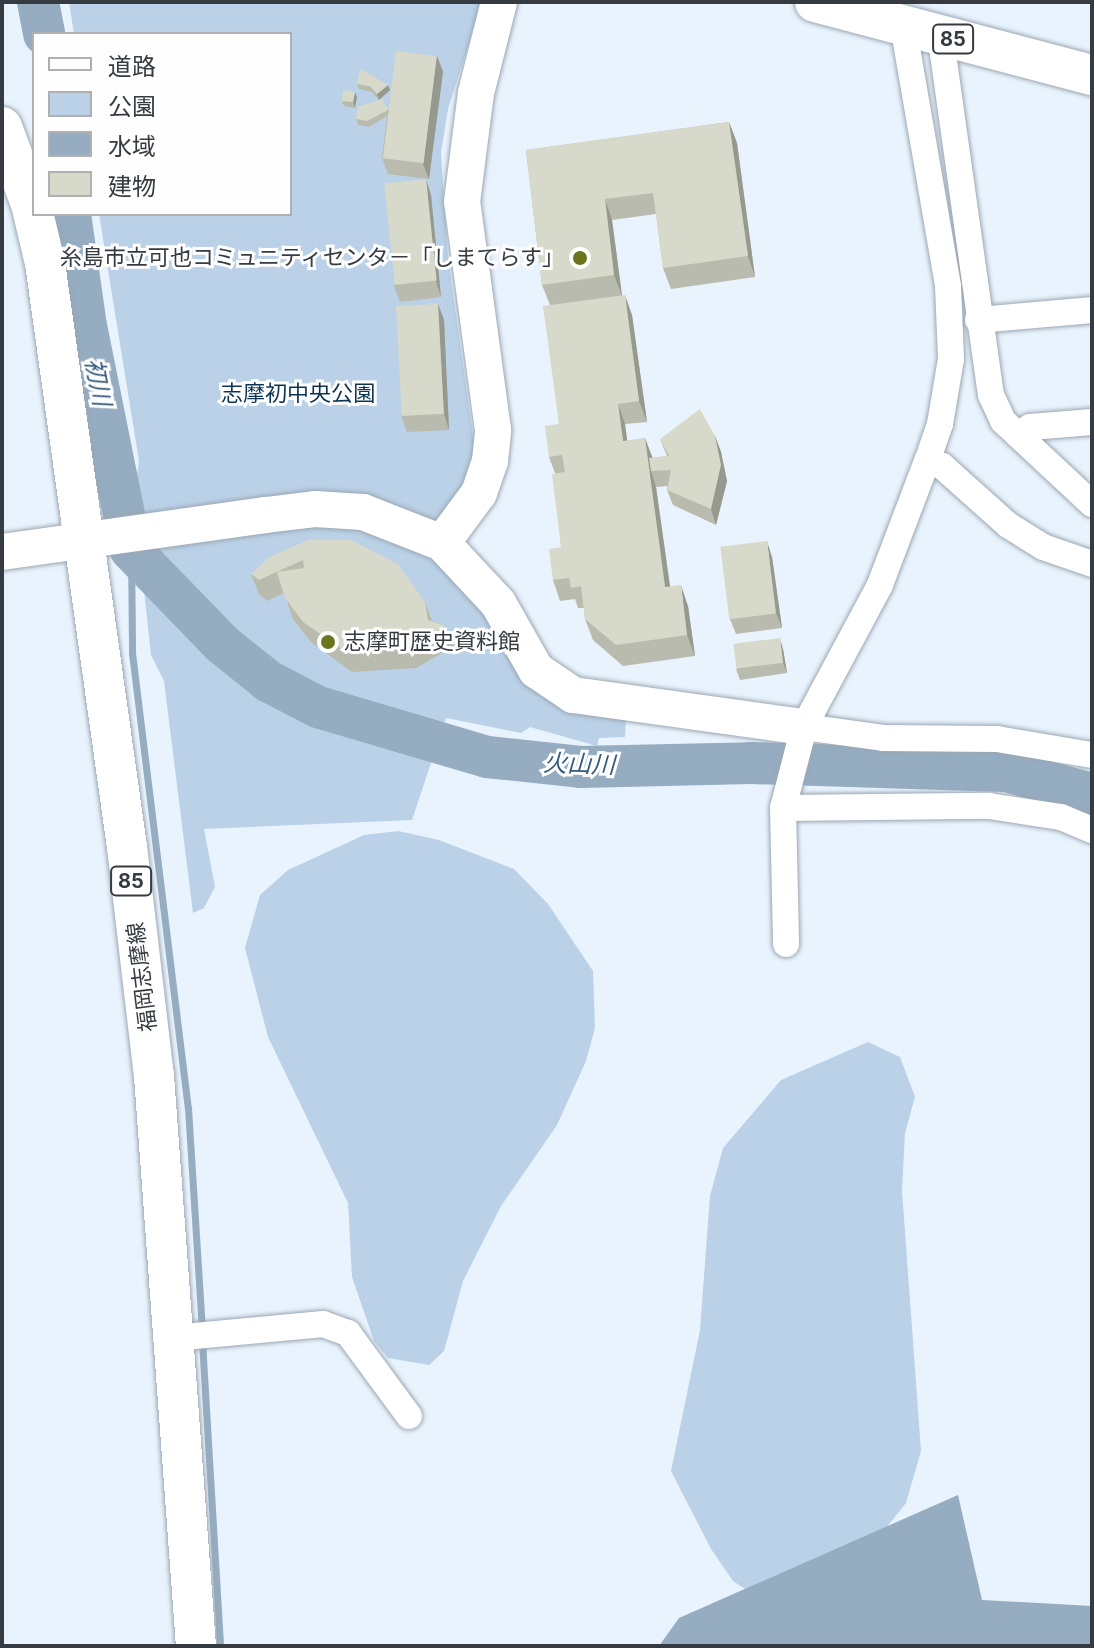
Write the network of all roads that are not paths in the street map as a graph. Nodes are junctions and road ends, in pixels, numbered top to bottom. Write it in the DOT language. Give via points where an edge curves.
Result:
graph roads {
  1 [pos="499,2"];
  2 [pos="815,2"];
  3 [pos="902,13"];
  4 [pos="949,38"];
  5 [pos="1092,75"];
  6 [pos="2,127"];
  7 [pos="32,208"];
  8 [pos="34,216"];
  9 [pos="1092,310"];
  10 [pos="978,320"];
  11 [pos="1092,422"];
  12 [pos="1018,435"];
  13 [pos="927,461"];
  14 [pos="1092,504"];
  15 [pos="84,541"];
  16 [pos="442,543"];
  17 [pos="2,552"];
  18 [pos="1092,564"];
  19 [pos="802,732"];
  20 [pos="1092,755"];
  21 [pos="782,802"];
  22 [pos="1092,830"];
  23 [pos="786,944"];
  24 [pos="180,1338"];
  25 [pos="409,1416"];
  26 [pos="196,1646"];
  1 -- 16 [label="street" via="476,93 462,202 493,430 490,461 479,493"];
  2 -- 3 [label="main road, 85"];
  3 -- 4 [label="main road, 85"];
  3 -- 13 [label="street" via="948,286 951,359 940,424"];
  4 -- 5 [label="main road, 85"];
  4 -- 10 [label="street" via="943,54"];
  6 -- 7 [label="main road, 福岡志摩線 / 85"];
  8 -- 15 [label="main road, 福岡志摩線 / 85"];
  9 -- 10 [label="street"];
  10 -- 12 [label="street" via="991,395 1003,421"];
  11 -- 12 [label="street" via="1030,427"];
  12 -- 14 [label="street"];
  13 -- 18 [label="street" via="942,466 1031,540"];
  13 -- 19 [label="street" via="880,585"];
  15 -- 16 [label="street" via="315,509 363,512"];
  15 -- 17 [label="street"];
  15 -- 24 [label="main road, 福岡志摩線 / 85" via="154,1076"];
  16 -- 19 [label="street" via="498,603 536,670 573,695"];
  19 -- 20 [label="street" via="997,739"];
  19 -- 21 [label="street"];
  21 -- 22 [label="street" via="989,806 1061,817"];
  21 -- 23 [label="street"];
  24 -- 25 [label="street" via="323,1324 348,1333"];
  24 -- 26 [label="main road, 福岡志摩線 / 85"];
}
